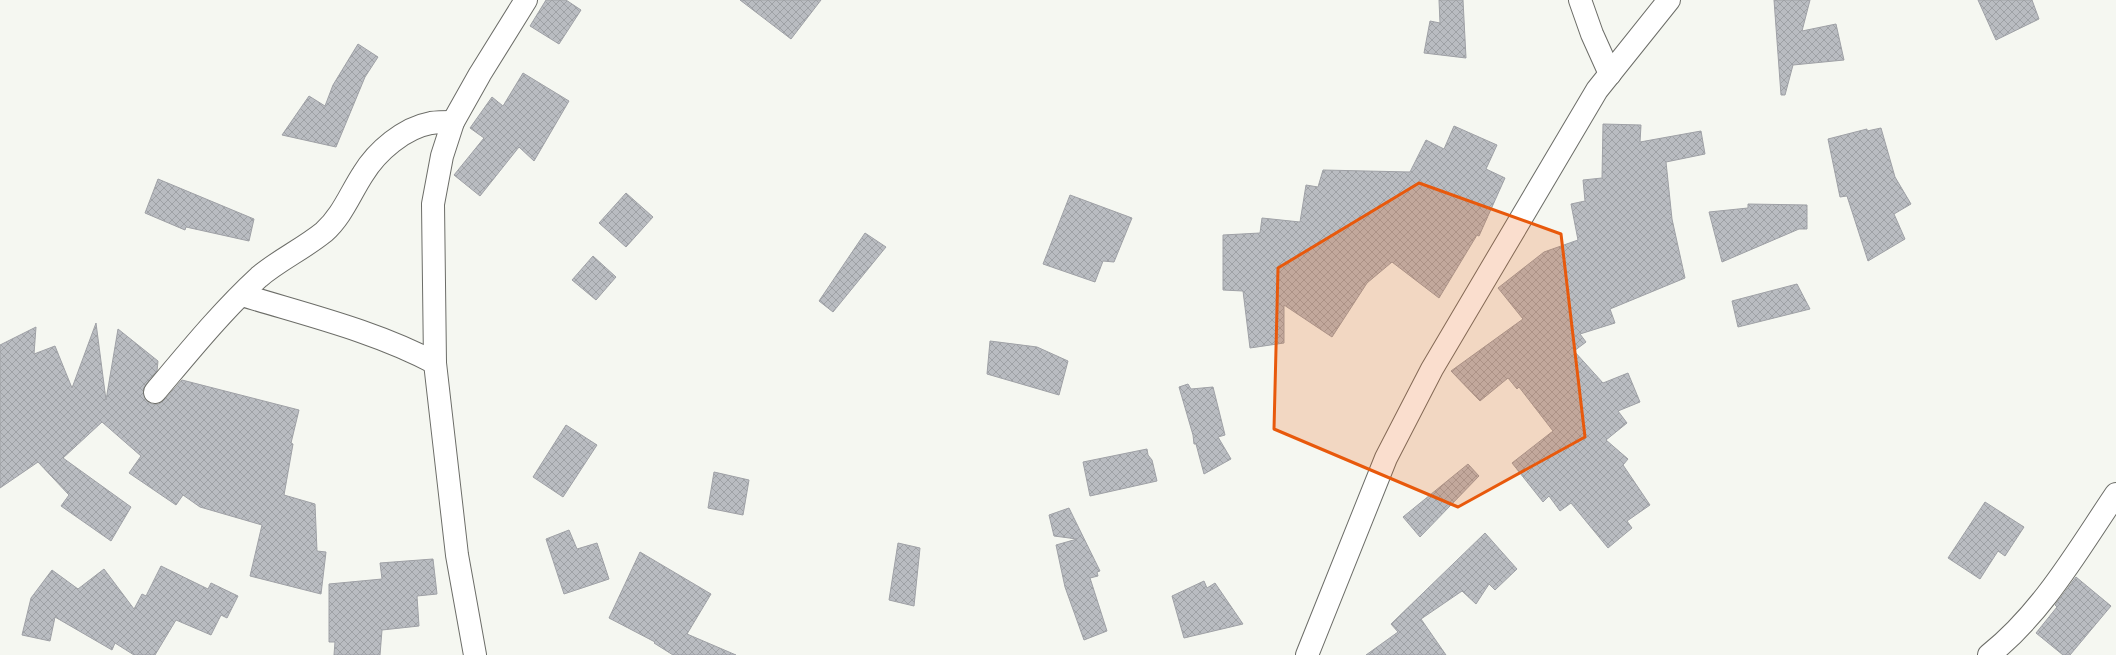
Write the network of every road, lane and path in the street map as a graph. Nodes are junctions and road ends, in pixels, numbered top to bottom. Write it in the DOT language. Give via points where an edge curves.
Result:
graph roads {
  1 [pos="526,0"];
  2 [pos="1580,0"];
  3 [pos="1670,0"];
  4 [pos="1610,74"];
  5 [pos="453,122"];
  6 [pos="242,295"];
  7 [pos="435,364"];
  8 [pos="155,392"];
  9 [pos="2116,494"];
  10 [pos="475,655"];
  11 [pos="1306,655"];
  12 [pos="1989,655"];
  1 -- 5 [label="street" via="463,101"];
  2 -- 4 [label="street"];
  3 -- 4 [label="street"];
  4 -- 11 [label="street" via="1597,90 1432,369 1386,458"];
  5 -- 6 [label="street" via="431,123 392,142 376,156 338,217 324,232 274,266"];
  5 -- 7 [label="street" via="442,156 433,204"];
  6 -- 7 [label="street" via="357,331 410,350"];
  6 -- 8 [label="street"];
  7 -- 10 [label="street" via="457,555"];
  9 -- 12 [label="street" via="2050,590 2009,639"];
}
